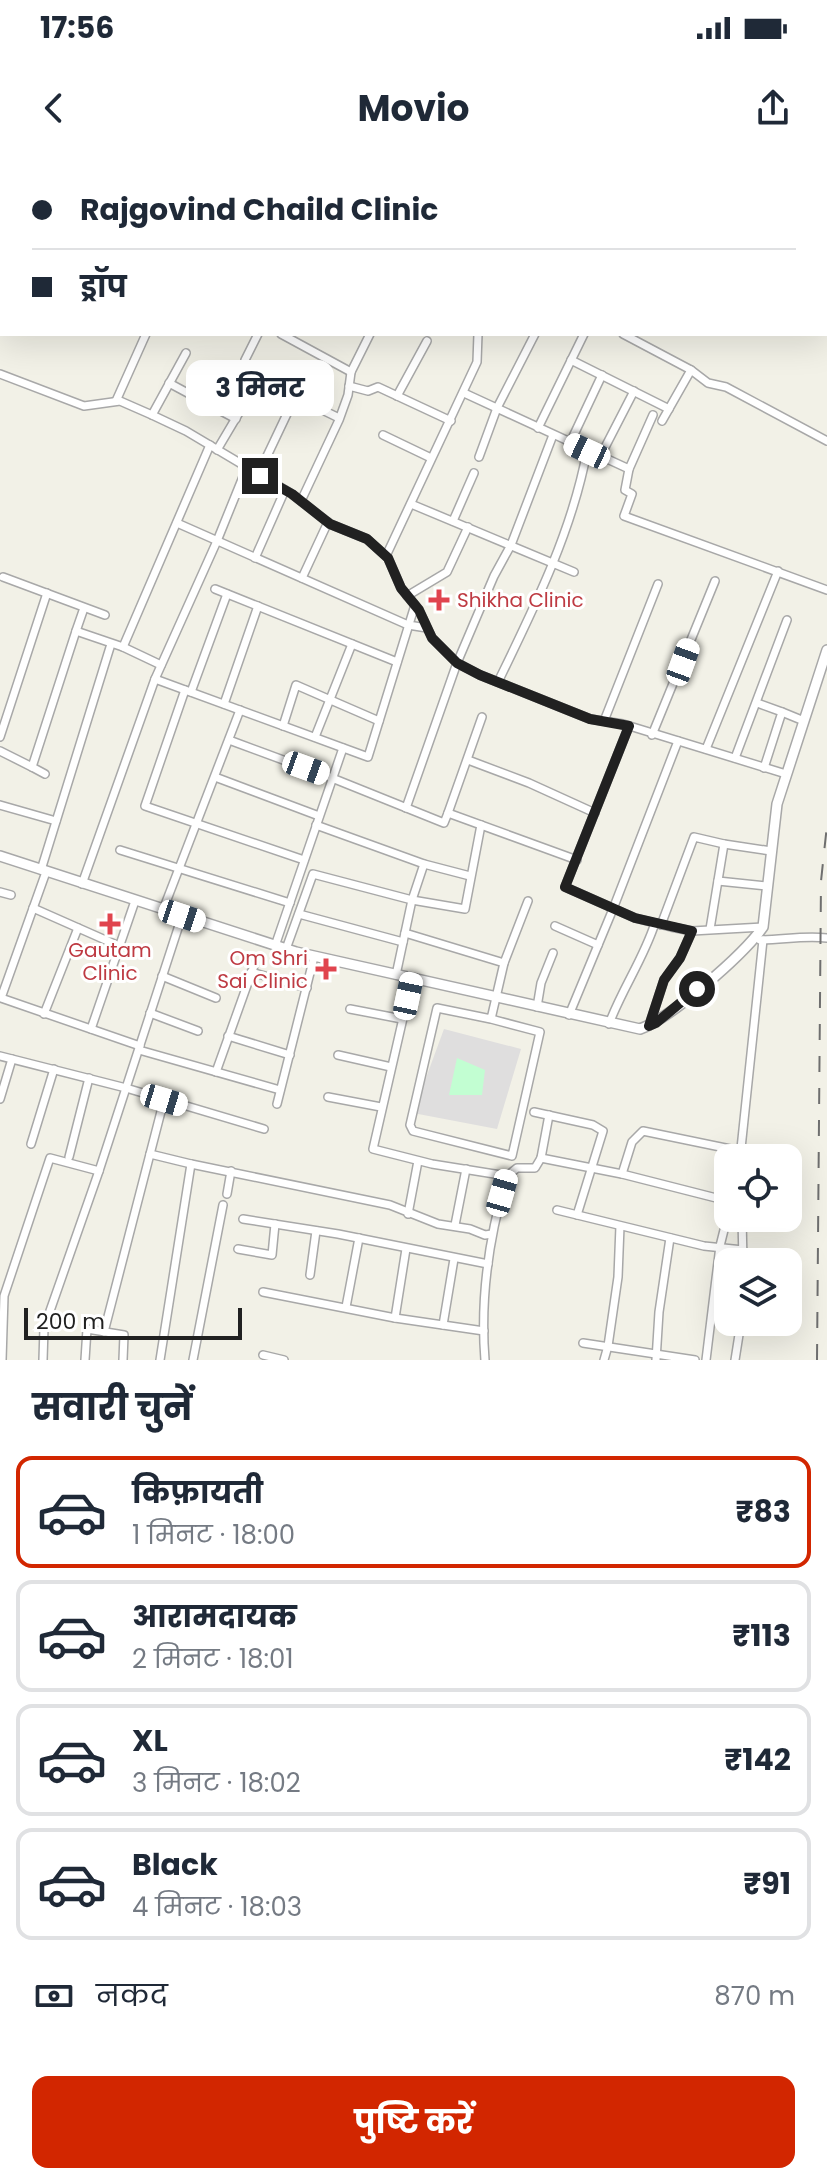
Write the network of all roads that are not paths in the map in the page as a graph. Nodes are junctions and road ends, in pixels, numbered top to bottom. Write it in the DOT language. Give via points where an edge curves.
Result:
graph roads {
  1 [pos="145,336"];
  2 [pos="257,336"];
  3 [pos="285,336"];
  4 [pos="369,336"];
  5 [pos="478,336"];
  6 [pos="534,336"];
  7 [pos="583,336"];
  8 [pos="627,336"];
  9 [pos="427,341"];
  10 [pos="186,353"];
  11 [pos="245,360"];
  12 [pos="571,360"];
  13 [pos="691,370"];
  14 [pos="351,372"];
  15 [pos="0,374"];
  16 [pos="602,375"];
  17 [pos="169,383"];
  18 [pos="349,386"];
  19 [pos="634,391"];
  20 [pos="464,393"];
  21 [pos="397,396"];
  22 [pos="295,397"];
  23 [pos="116,401"];
  24 [pos="497,408"];
  25 [pos="669,409"];
  26 [pos="152,415"];
  27 [pos="653,415"];
  28 [pos="339,418"];
  29 [pos="236,419"];
  30 [pos="451,421"];
  31 [pos="662,421"];
  32 [pos="538,428"];
  33 [pos="383,435"];
  34 [pos="553,435"];
  35 [pos="827,441"];
  36 [pos="570,443"];
  37 [pos="214,448"];
  38 [pos="587,451"];
  39 [pos="479,457"];
  40 [pos="600,457"];
  41 [pos="431,458"];
  42 [pos="247,467"];
  43 [pos="629,469"];
  44 [pos="474,473"];
  45 [pos="258,475"];
  46 [pos="285,490"];
  47 [pos="301,501"];
  48 [pos="411,504"];
  49 [pos="453,521"];
  50 [pos="328,522"];
  51 [pos="177,523"];
  52 [pos="468,527"];
  53 [pos="217,541"];
  54 [pos="511,545"];
  55 [pos="386,556"];
  56 [pos="255,558"];
  57 [pos="552,562"];
  58 [pos="778,571"];
  59 [pos="574,572"];
  60 [pos="3,577"];
  61 [pos="302,578"];
  62 [pos="715,581"];
  63 [pos="658,584"];
  64 [pos="215,589"];
  65 [pos="827,590"];
  66 [pos="47,593"];
  67 [pos="227,594"];
  68 [pos="407,596"];
  69 [pos="415,605"];
  70 [pos="258,606"];
  71 [pos="84,608"];
  72 [pos="105,615"];
  73 [pos="787,620"];
  74 [pos="408,625"];
  75 [pos="427,628"];
  76 [pos="76,631"];
  77 [pos="111,644"];
  78 [pos="352,644"];
  79 [pos="123,647"];
  80 [pos="827,650"];
  81 [pos="397,662"];
  82 [pos="457,663"];
  83 [pos="161,665"];
  84 [pos="155,679"];
  85 [pos="498,682"];
  86 [pos="188,691"];
  87 [pos="329,699"];
  88 [pos="224,704"];
  89 [pos="760,704"];
  90 [pos="240,710"];
  91 [pos="782,712"];
  92 [pos="482,717"];
  93 [pos="379,721"];
  94 [pos="604,721"];
  95 [pos="804,721"];
  96 [pos="283,726"];
  97 [pos="629,726"];
  98 [pos="652,735"];
  99 [pos="0,737"];
  100 [pos="315,737"];
  101 [pos="229,740"];
  102 [pos="678,741"];
  103 [pos="343,748"];
  104 [pos="706,749"];
  105 [pos="0,751"];
  106 [pos="735,758"];
  107 [pos="468,760"];
  108 [pos="32,767"];
  109 [pos="764,768"];
  110 [pos="45,774"];
  111 [pos="786,774"];
  112 [pos="215,777"];
  113 [pos="332,778"];
  114 [pos="0,805"];
  115 [pos="406,808"];
  116 [pos="448,813"];
  117 [pos="595,813"];
  118 [pos="56,821"];
  119 [pos="318,821"];
  120 [pos="197,825"];
  121 [pos="481,825"];
  122 [pos="724,844"];
  123 [pos="120,850"];
  124 [pos="771,851"];
  125 [pos="0,856"];
  126 [pos="304,860"];
  127 [pos="577,860"];
  128 [pos="424,864"];
  129 [pos="178,868"];
  130 [pos="43,871"];
  131 [pos="470,876"];
  132 [pos="718,881"];
  133 [pos="82,884"];
  134 [pos="766,886"];
  135 [pos="0,892"];
  136 [pos="11,895"];
  137 [pos="412,900"];
  138 [pos="135,901"];
  139 [pos="528,901"];
  140 [pos="290,903"];
  141 [pos="33,908"];
  142 [pos="613,909"];
  143 [pos="163,910"];
  144 [pos="299,914"];
  145 [pos="182,916"];
  146 [pos="658,924"];
  147 [pos="555,926"];
  148 [pos="763,927"];
  149 [pos="78,928"];
  150 [pos="710,929"];
  151 [pos="692,931"];
  152 [pos="404,937"];
  153 [pos="827,938"];
  154 [pos="758,940"];
  155 [pos="598,945"];
  156 [pos="119,946"];
  157 [pos="275,946"];
  158 [pos="286,949"];
  159 [pos="553,953"];
  160 [pos="314,957"];
  161 [pos="255,963"];
  162 [pos="504,963"];
  163 [pos="251,972"];
  164 [pos="396,975"];
  165 [pos="162,976"];
  166 [pos="412,979"];
  167 [pos="307,988"];
  168 [pos="216,998"];
  169 [pos="495,998"];
  170 [pos="537,1007"];
  171 [pos="350,1009"];
  172 [pos="150,1013"];
  173 [pos="44,1014"];
  174 [pos="569,1015"];
  175 [pos="402,1019"];
  176 [pos="491,1019"];
  177 [pos="609,1024"];
  178 [pos="649,1026"];
  179 [pos="91,1029"];
  180 [pos="198,1031"];
  181 [pos="228,1036"];
  182 [pos="139,1048"];
  183 [pos="290,1055"];
  184 [pos="338,1055"];
  185 [pos="0,1056"];
  186 [pos="12,1059"];
  187 [pos="391,1067"];
  188 [pos="54,1069"];
  189 [pos="216,1072"];
  190 [pos="89,1078"];
  191 [pos="126,1088"];
  192 [pos="280,1090"];
  193 [pos="328,1097"];
  194 [pos="0,1099"];
  195 [pos="164,1100"];
  196 [pos="277,1104"];
  197 [pos="381,1107"];
  198 [pos="534,1112"];
  199 [pos="549,1115"];
  200 [pos="264,1129"];
  201 [pos="31,1144"];
  202 [pos="741,1144"];
  203 [pos="714,1148"];
  204 [pos="150,1154"];
  205 [pos="69,1157"];
  206 [pos="541,1158"];
  207 [pos="418,1161"];
  208 [pos="191,1164"];
  209 [pos="592,1168"];
  210 [pos="466,1169"];
  211 [pos="99,1171"];
  212 [pos="231,1171"];
  213 [pos="622,1174"];
  214 [pos="507,1176"];
  215 [pos="227,1194"];
  216 [pos="714,1197"];
  217 [pos="223,1205"];
  218 [pos="557,1210"];
  219 [pos="408,1214"];
  220 [pos="577,1215"];
  221 [pos="243,1219"];
  222 [pos="275,1224"];
  223 [pos="455,1225"];
  224 [pos="620,1226"];
  225 [pos="316,1231"];
  226 [pos="492,1234"];
  227 [pos="359,1238"];
  228 [pos="670,1238"];
  229 [pos="238,1249"];
  230 [pos="406,1249"];
  231 [pos="714,1249"];
  232 [pos="454,1259"];
  233 [pos="488,1264"];
  234 [pos="310,1275"];
  235 [pos="263,1292"];
  236 [pos="714,1297"];
  237 [pos="346,1307"];
  238 [pos="395,1318"];
  239 [pos="443,1325"];
  240 [pos="484,1331"];
  241 [pos="104,1332"];
  242 [pos="739,1336"];
  243 [pos="583,1343"];
  244 [pos="608,1346"];
  245 [pos="1,1349"];
  246 [pos="263,1355"];
  247 [pos="656,1358"];
  248 [pos="2,1360"];
  249 [pos="43,1360"];
  250 [pos="85,1360"];
  251 [pos="123,1360"];
  252 [pos="160,1360"];
  253 [pos="193,1360"];
  254 [pos="284,1360"];
  255 [pos="485,1360"];
  256 [pos="604,1360"];
  257 [pos="695,1360"];
  258 [pos="706,1360"];
  259 [pos="735,1360"];
  1 -- 23 [label="street"];
  2 -- 11 [label="street"];
  3 -- 14 [label="street"];
  4 -- 14 [label="street"];
  5 -- 20 [label="street" via="477,362"];
  6 -- 24 [label="street"];
  7 -- 12 [label="street"];
  8 -- 13 [label="street"];
  9 -- 21 [label="street"];
  10 -- 17 [label="street"];
  12 -- 16 [label="street"];
  12 -- 32 [label="street"];
  13 -- 25 [label="street"];
  13 -- 35 [label="street"];
  14 -- 18 [label="street"];
  15 -- 23 [label="street" via="84,406"];
  16 -- 19 [label="street"];
  16 -- 36 [label="street"];
  17 -- 26 [label="street"];
  17 -- 29 [label="street"];
  18 -- 21 [label="street" via="368,391 378,387"];
  18 -- 28 [label="street"];
  19 -- 25 [label="street"];
  19 -- 40 [label="street"];
  20 -- 24 [label="street"];
  20 -- 30 [label="street"];
  21 -- 30 [label="street"];
  22 -- 28 [label="street"];
  22 -- 29 [label="street" via="259,379"];
  22 -- 45 [label="street"];
  23 -- 26 [label="street"];
  24 -- 32 [label="street"];
  24 -- 39 [label="street"];
  25 -- 31 [label="street"];
  26 -- 37 [label="street"];
  27 -- 43 [label="street"];
  28 -- 47 [label="street"];
  29 -- 37 [label="street"];
  30 -- 41 [label="street"];
  32 -- 34 [label="street"];
  33 -- 41 [label="street"];
  34 -- 36 [label="street"];
  34 -- 54 [label="street"];
  36 -- 38 [label="street"];
  37 -- 42 [label="street"];
  37 -- 51 [label="street"];
  38 -- 40 [label="street"];
  38 -- 57 [label="street"];
  40 -- 43 [label="street"];
  41 -- 48 [label="street"];
  42 -- 45 [label="street"];
  42 -- 53 [label="street"];
  43 -- 58 [label="street" via="625,490 632,494 624,516"];
  44 -- 49 [label="street"];
  45 -- 46 [label="street"];
  46 -- 47 [label="street"];
  46 -- 56 [label="street"];
  47 -- 50 [label="street"];
  48 -- 49 [label="street"];
  48 -- 55 [label="street"];
  49 -- 52 [label="street"];
  50 -- 55 [label="street" via="367,539"];
  50 -- 61 [label="street"];
  51 -- 53 [label="street"];
  51 -- 79 [label="street"];
  52 -- 54 [label="street"];
  52 -- 68 [label="street" via="447,572"];
  53 -- 56 [label="street"];
  53 -- 83 [label="street"];
  54 -- 57 [label="street"];
  54 -- 82 [label="street"];
  55 -- 68 [label="street"];
  56 -- 61 [label="street"];
  57 -- 59 [label="street"];
  57 -- 85 [label="street"];
  58 -- 65 [label="street"];
  58 -- 104 [label="street"];
  60 -- 66 [label="street"];
  61 -- 74 [label="street"];
  62 -- 98 [label="street"];
  63 -- 94 [label="street"];
  64 -- 67 [label="street"];
  66 -- 71 [label="street"];
  66 -- 99 [label="street"];
  67 -- 70 [label="street"];
  67 -- 86 [label="street"];
  68 -- 69 [label="street"];
  69 -- 74 [label="street"];
  69 -- 75 [label="street"];
  70 -- 78 [label="street"];
  70 -- 88 [label="street"];
  71 -- 72 [label="street"];
  71 -- 76 [label="street"];
  73 -- 106 [label="street"];
  74 -- 75 [label="street"];
  74 -- 81 [label="street"];
  75 -- 82 [label="street"];
  76 -- 77 [label="street"];
  76 -- 108 [label="street"];
  77 -- 79 [label="street"];
  77 -- 118 [label="street"];
  78 -- 81 [label="street"];
  78 -- 87 [label="street"];
  79 -- 83 [label="street"];
  80 -- 95 [label="street"];
  81 -- 93 [label="street"];
  82 -- 85 [label="street"];
  82 -- 115 [label="street"];
  83 -- 84 [label="street"];
  84 -- 86 [label="street"];
  84 -- 133 [label="street"];
  85 -- 94 [label="street"];
  86 -- 88 [label="street"];
  86 -- 120 [label="street" via="145,806"];
  87 -- 93 [label="street"];
  87 -- 96 [label="street" via="296,685"];
  87 -- 100 [label="street"];
  88 -- 90 [label="street"];
  89 -- 91 [label="street"];
  90 -- 96 [label="street"];
  90 -- 101 [label="street"];
  91 -- 95 [label="street"];
  91 -- 109 [label="street"];
  92 -- 107 [label="street"];
  93 -- 103 [label="street" via="368,757"];
  94 -- 97 [label="street"];
  95 -- 111 [label="street"];
  96 -- 100 [label="street"];
  97 -- 98 [label="street"];
  97 -- 117 [label="street"];
  98 -- 102 [label="street"];
  100 -- 103 [label="street"];
  101 -- 112 [label="street"];
  101 -- 113 [label="street"];
  102 -- 104 [label="street"];
  102 -- 142 [label="street"];
  103 -- 113 [label="street"];
  104 -- 106 [label="street"];
  105 -- 108 [label="street"];
  106 -- 109 [label="street"];
  107 -- 116 [label="street"];
  107 -- 117 [label="street"];
  108 -- 110 [label="street"];
  109 -- 111 [label="street"];
  111 -- 124 [label="street"];
  112 -- 119 [label="street"];
  112 -- 120 [label="street"];
  113 -- 115 [label="street"];
  113 -- 119 [label="street"];
  114 -- 118 [label="street"];
  115 -- 116 [label="street" via="444,823"];
  116 -- 121 [label="street"];
  117 -- 127 [label="street"];
  118 -- 130 [label="street"];
  119 -- 126 [label="street"];
  119 -- 128 [label="street"];
  120 -- 126 [label="street"];
  120 -- 129 [label="street"];
  121 -- 127 [label="street"];
  121 -- 131 [label="street"];
  122 -- 124 [label="street"];
  122 -- 132 [label="street"];
  122 -- 146 [label="street" via="694,837"];
  123 -- 129 [label="street"];
  124 -- 134 [label="street"];
  125 -- 130 [label="street"];
  126 -- 140 [label="street"];
  127 -- 142 [label="street" via="567,890"];
  128 -- 131 [label="street"];
  128 -- 137 [label="street"];
  129 -- 140 [label="street"];
  129 -- 143 [label="street"];
  130 -- 133 [label="street"];
  130 -- 141 [label="street"];
  131 -- 137 [label="street" via="465,909"];
  132 -- 134 [label="street"];
  132 -- 150 [label="street"];
  133 -- 138 [label="street"];
  134 -- 148 [label="street"];
  135 -- 136 [label="street"];
  137 -- 144 [label="street" via="313,874"];
  137 -- 152 [label="street"];
  138 -- 143 [label="street"];
  138 -- 156 [label="street"];
  139 -- 162 [label="street"];
  140 -- 157 [label="street"];
  141 -- 149 [label="street"];
  141 -- 173 [label="street" via="1,998"];
  142 -- 146 [label="street"];
  142 -- 155 [label="street"];
  143 -- 145 [label="street"];
  144 -- 152 [label="street"];
  144 -- 158 [label="street"];
  145 -- 157 [label="street"];
  145 -- 165 [label="street"];
  146 -- 151 [label="street"];
  146 -- 177 [label="street"];
  147 -- 155 [label="street"];
  148 -- 150 [label="street"];
  148 -- 154 [label="street"];
  149 -- 156 [label="street"];
  149 -- 173 [label="street"];
  150 -- 151 [label="street"];
  151 -- 178 [label="street" via="664,980"];
  152 -- 162 [label="street"];
  152 -- 164 [label="street"];
  153 -- 154 [label="street"];
  154 -- 178 [label="street"];
  154 -- 202 [label="street"];
  155 -- 174 [label="street"];
  156 -- 179 [label="street"];
  157 -- 158 [label="street"];
  158 -- 160 [label="street"];
  159 -- 170 [label="street"];
  160 -- 164 [label="street"];
  160 -- 167 [label="street"];
  161 -- 163 [label="street"];
  162 -- 169 [label="street"];
  163 -- 167 [label="street"];
  163 -- 181 [label="street"];
  164 -- 166 [label="street"];
  165 -- 168 [label="street"];
  165 -- 172 [label="street"];
  166 -- 169 [label="street"];
  166 -- 175 [label="street"];
  167 -- 183 [label="street"];
  169 -- 170 [label="street"];
  169 -- 176 [label="street"];
  170 -- 174 [label="street"];
  171 -- 175 [label="street"];
  172 -- 180 [label="street"];
  172 -- 182 [label="street"];
  173 -- 179 [label="street"];
  174 -- 177 [label="street"];
  175 -- 187 [label="street"];
  176 -- 176 [label="street" via="437,1008 410,1129 512,1156 540,1032"];
  177 -- 178 [label="street"];
  179 -- 182 [label="street"];
  181 -- 183 [label="street"];
  181 -- 189 [label="street"];
  182 -- 189 [label="street"];
  182 -- 191 [label="street"];
  183 -- 192 [label="street"];
  184 -- 187 [label="street"];
  185 -- 186 [label="street"];
  186 -- 188 [label="street"];
  186 -- 194 [label="street"];
  187 -- 197 [label="street"];
  188 -- 190 [label="street"];
  188 -- 201 [label="street"];
  189 -- 192 [label="street"];
  190 -- 191 [label="street"];
  190 -- 205 [label="street"];
  191 -- 195 [label="street"];
  191 -- 211 [label="street"];
  192 -- 196 [label="street"];
  193 -- 197 [label="street"];
  195 -- 200 [label="street"];
  195 -- 204 [label="street"];
  197 -- 207 [label="street" via="373,1149"];
  198 -- 199 [label="street"];
  199 -- 206 [label="street"];
  199 -- 209 [label="street" via="603,1131"];
  203 -- 213 [label="street" via="643,1131 632,1142"];
  204 -- 208 [label="street"];
  204 -- 241 [label="street"];
  206 -- 209 [label="street"];
  206 -- 214 [label="street" via="535,1168 517,1168"];
  207 -- 210 [label="street"];
  207 -- 219 [label="street"];
  208 -- 212 [label="street"];
  208 -- 252 [label="street"];
  209 -- 213 [label="street"];
  209 -- 220 [label="street"];
  210 -- 214 [label="street"];
  210 -- 223 [label="street"];
  211 -- 245 [label="street" via="50,1158 4,1296"];
  211 -- 249 [label="street" via="44,1328"];
  212 -- 215 [label="street"];
  212 -- 219 [label="street" via="390,1205"];
  213 -- 216 [label="street"];
  214 -- 226 [label="street"];
  217 -- 253 [label="street"];
  218 -- 220 [label="street"];
  219 -- 223 [label="street"];
  220 -- 224 [label="street"];
  221 -- 222 [label="street"];
  222 -- 225 [label="street"];
  222 -- 229 [label="street" via="272,1255"];
  223 -- 226 [label="street"];
  224 -- 228 [label="street"];
  224 -- 244 [label="street"];
  225 -- 227 [label="street"];
  225 -- 234 [label="street"];
  226 -- 233 [label="street"];
  227 -- 230 [label="street"];
  227 -- 237 [label="street"];
  228 -- 231 [label="street"];
  228 -- 247 [label="street"];
  230 -- 232 [label="street"];
  230 -- 238 [label="street"];
  232 -- 233 [label="street"];
  232 -- 239 [label="street"];
  233 -- 240 [label="street"];
  235 -- 237 [label="street"];
  236 -- 258 [label="street"];
  237 -- 238 [label="street"];
  238 -- 239 [label="street"];
  239 -- 240 [label="street"];
  240 -- 255 [label="street"];
  241 -- 250 [label="street" via="87,1329"];
  241 -- 251 [label="street" via="124,1335"];
  242 -- 259 [label="street"];
  243 -- 244 [label="street"];
  244 -- 247 [label="street"];
  244 -- 256 [label="street"];
  245 -- 248 [label="street"];
  246 -- 254 [label="street"];
  247 -- 257 [label="street"];
}
